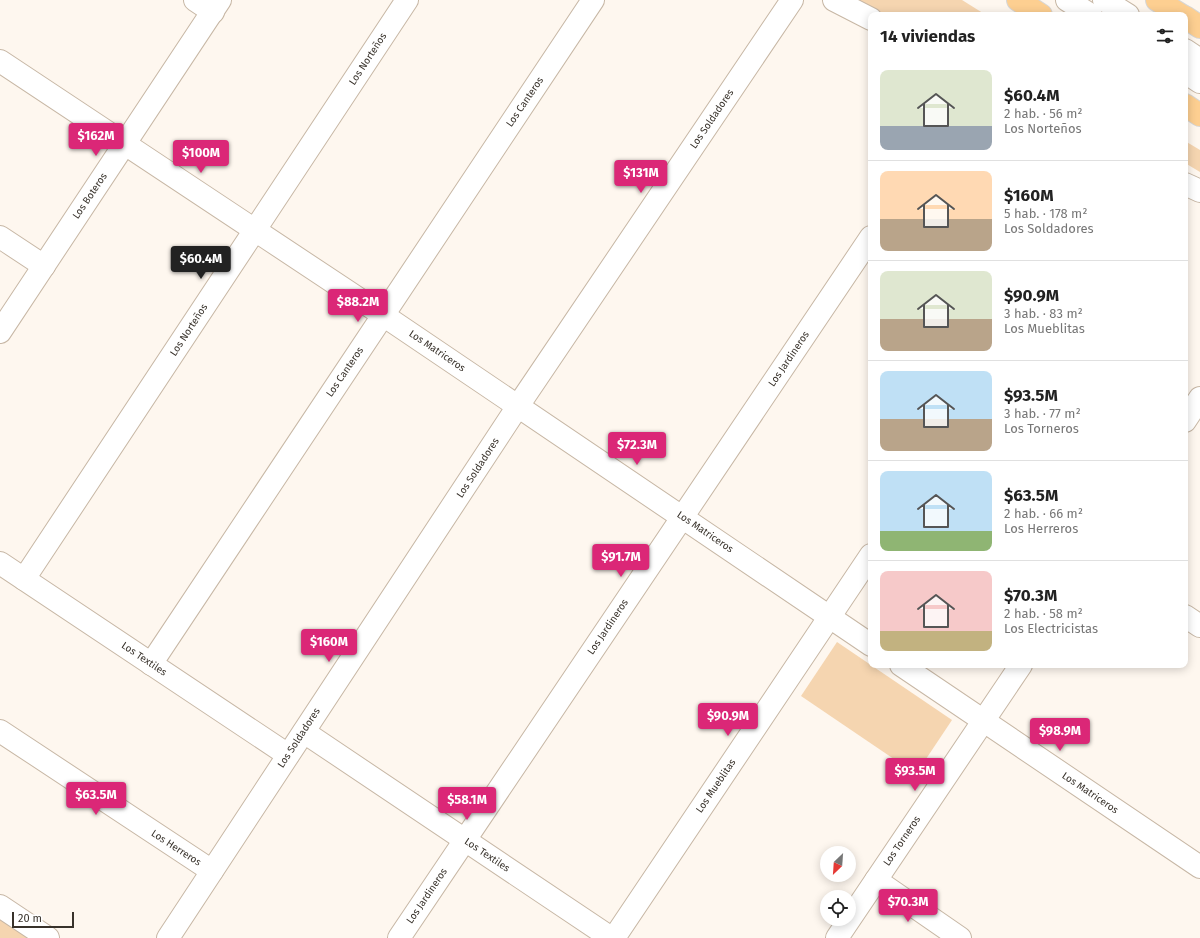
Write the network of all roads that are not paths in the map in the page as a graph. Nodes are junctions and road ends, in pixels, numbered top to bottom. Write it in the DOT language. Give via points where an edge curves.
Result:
graph roads {
  1 [pos="195,0"];
  2 [pos="407,0"];
  3 [pos="592,0"];
  4 [pos="792,0"];
  5 [pos="834,0"];
  6 [pos="1018,0"];
  7 [pos="1067,0"];
  8 [pos="1104,0"];
  9 [pos="1157,0"];
  10 [pos="217,6"];
  11 [pos="1036,12"];
  12 [pos="1086,12"];
  13 [pos="1123,12"];
  14 [pos="1176,12"];
  15 [pos="868,17"];
  16 [pos="1188,19"];
  17 [pos="1200,26"];
  18 [pos="1188,52"];
  19 [pos="1200,60"];
  20 [pos="0,61"];
  21 [pos="1188,74"];
  22 [pos="1200,82"];
  23 [pos="1188,108"];
  24 [pos="1200,115"];
  25 [pos="125,144"];
  26 [pos="1188,185"];
  27 [pos="1200,191"];
  28 [pos="255,230"];
  29 [pos="0,237"];
  30 [pos="868,241"];
  31 [pos="44,266"];
  32 [pos="383,315"];
  33 [pos="0,332"];
  34 [pos="1200,398"];
  35 [pos="518,406"];
  36 [pos="1188,416"];
  37 [pos="682,517"];
  38 [pos="868,558"];
  39 [pos="0,563"];
  40 [pos="24,579"];
  41 [pos="829,616"];
  42 [pos="1188,618"];
  43 [pos="1200,626"];
  44 [pos="868,642"];
  45 [pos="151,664"];
  46 [pos="905,668"];
  47 [pos="1019,668"];
  48 [pos="984,721"];
  49 [pos="0,732"];
  50 [pos="304,732"];
  51 [pos="288,755"];
  52 [pos="465,840"];
  53 [pos="1200,867"];
  54 [pos="212,871"];
  55 [pos="876,880"];
  56 [pos="0,906"];
  57 [pos="48,938"];
  58 [pos="168,938"];
  59 [pos="399,938"];
  60 [pos="611,938"];
  61 [pos="614,938"];
  62 [pos="837,938"];
  63 [pos="960,938"];
  1 -- 10 [label="street"];
  2 -- 28 [label="street, Los Norteños"];
  3 -- 32 [label="street, Los Canteros"];
  4 -- 35 [label="street, Los Soldadores"];
  5 -- 15 [label="street"];
  6 -- 11 [label="main road"];
  7 -- 12 [label="street"];
  8 -- 13 [label="street"];
  9 -- 14 [label="main road"];
  10 -- 25 [label="street, Los Boteros"];
  16 -- 17 [label="main road"];
  18 -- 19 [label="street"];
  20 -- 25 [label="street, Los Matriceros"];
  21 -- 22 [label="street"];
  23 -- 24 [label="main road"];
  25 -- 28 [label="street, Los Matriceros"];
  25 -- 31 [label="street, Los Boteros"];
  26 -- 27 [label="street"];
  28 -- 32 [label="street, Los Matriceros"];
  28 -- 40 [label="street, Los Norteños"];
  29 -- 31 [label="street"];
  30 -- 37 [label="street, Los Jardineros"];
  31 -- 33 [label="street, Los Boteros"];
  32 -- 35 [label="street, Los Matriceros"];
  32 -- 45 [label="street, Los Canteros"];
  34 -- 36 [label="street"];
  35 -- 37 [label="street, Los Matriceros"];
  35 -- 50 [label="street, Los Soldadores"];
  37 -- 41 [label="street, Los Matriceros"];
  37 -- 52 [label="street, Los Jardineros"];
  38 -- 41 [label="street, Los Mueblitas"];
  39 -- 40 [label="street, Los Textiles"];
  40 -- 45 [label="street, Los Textiles"];
  41 -- 44 [label="street, Los Matriceros"];
  41 -- 61 [label="street, Los Mueblitas"];
  42 -- 43 [label="street"];
  45 -- 51 [label="street, Los Textiles"];
  46 -- 48 [label="street, Los Matriceros"];
  47 -- 48 [label="street, Los Torneros"];
  48 -- 53 [label="street, Los Matriceros"];
  48 -- 55 [label="street, Los Torneros"];
  49 -- 54 [label="street, Los Herreros"];
  50 -- 51 [label="street, Los Soldadores"];
  50 -- 52 [label="street, Los Textiles"];
  51 -- 54 [label="street, Los Soldadores"];
  52 -- 59 [label="street, Los Jardineros"];
  52 -- 60 [label="street, Los Textiles"];
  54 -- 58 [label="street, Los Soldadores"];
  55 -- 62 [label="street, Los Torneros"];
  55 -- 63 [label="street"];
  56 -- 57 [label="street"];
}
